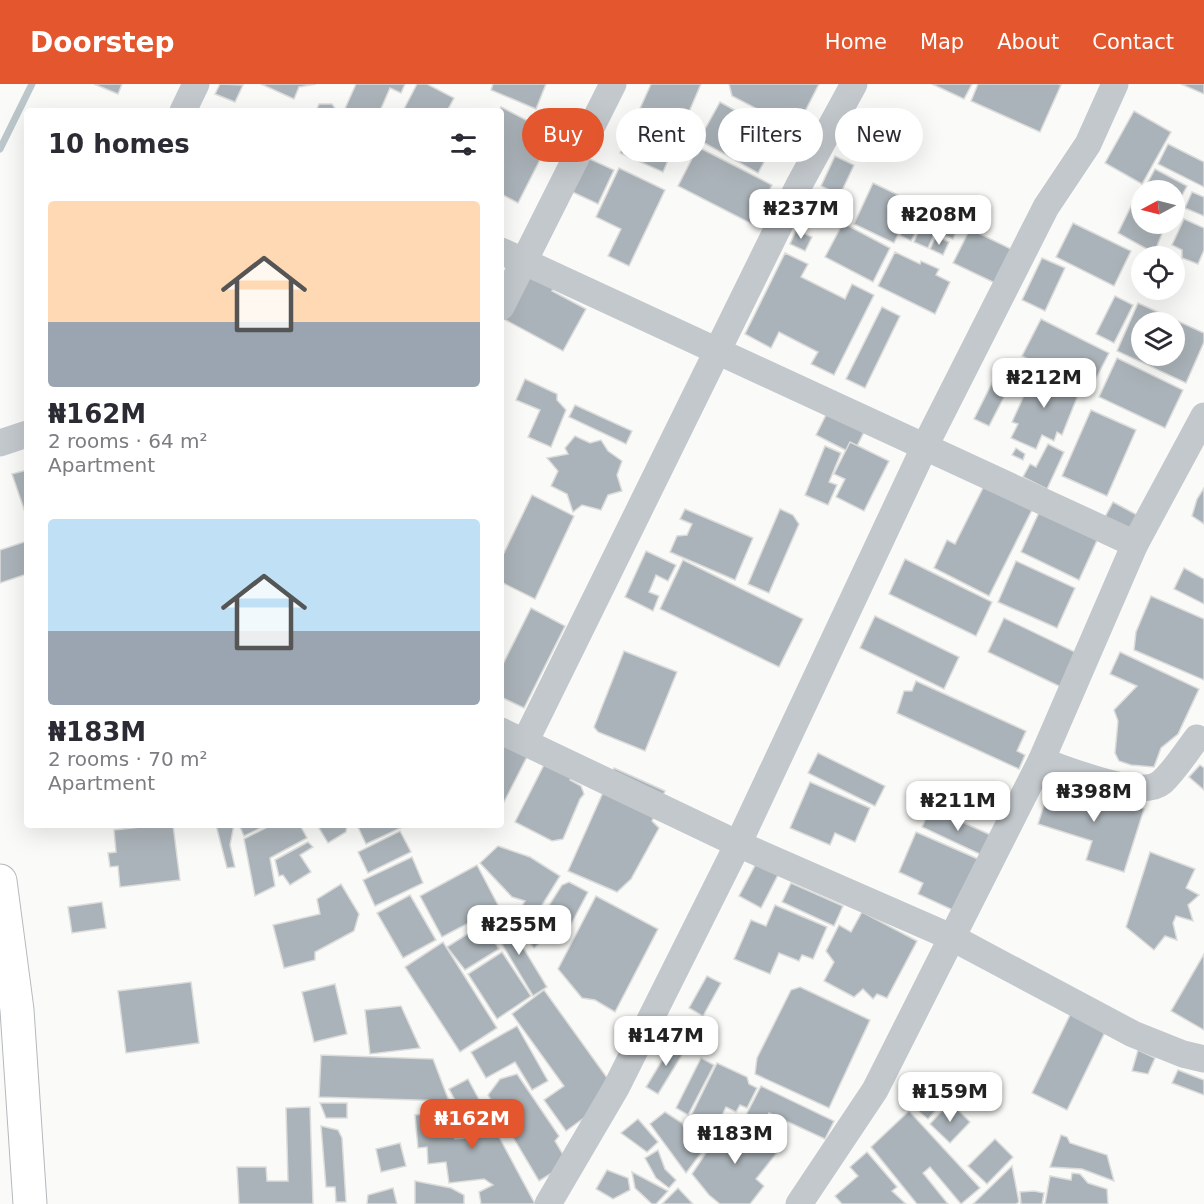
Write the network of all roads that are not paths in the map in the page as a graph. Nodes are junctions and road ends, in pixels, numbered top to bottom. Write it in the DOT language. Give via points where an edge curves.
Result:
graph roads {
  1 [pos="613,84"];
  2 [pos="854,84"];
  3 [pos="1115,84"];
  4 [pos="513,256"];
  5 [pos="504,294"];
  6 [pos="718,353"];
  7 [pos="1204,416"];
  8 [pos="24,435"];
  9 [pos="0,443"];
  10 [pos="924,448"];
  11 [pos="1135,544"];
  12 [pos="504,732"];
  13 [pos="1197,738"];
  14 [pos="525,742"];
  15 [pos="1041,761"];
  16 [pos="738,844"];
  17 [pos="0,881"];
  18 [pos="951,937"];
  19 [pos="1204,1059"];
  20 [pos="30,1204"];
  21 [pos="548,1204"];
  22 [pos="799,1204"];
  1 -- 4 [label="street"];
  2 -- 6 [label="street" via="799,184"];
  3 -- 10 [label="street" via="1088,144 1046,207"];
  4 -- 5 [label="street"];
  4 -- 6 [label="street"];
  6 -- 10 [label="street"];
  6 -- 14 [label="street"];
  7 -- 11 [label="street"];
  8 -- 9 [label="street"];
  10 -- 11 [label="street"];
  10 -- 16 [label="street"];
  11 -- 15 [label="street"];
  12 -- 14 [label="street"];
  13 -- 15 [label="street" via="1161,782 1149,789 1132,789"];
  14 -- 16 [label="street"];
  15 -- 18 [label="street"];
  16 -- 18 [label="street"];
  16 -- 21 [label="street" via="616,1088"];
  17 -- 20 [label="highway" via="17,1010"];
  18 -- 19 [label="street" via="1133,1035"];
  18 -- 22 [label="street" via="875,1090"];
}
